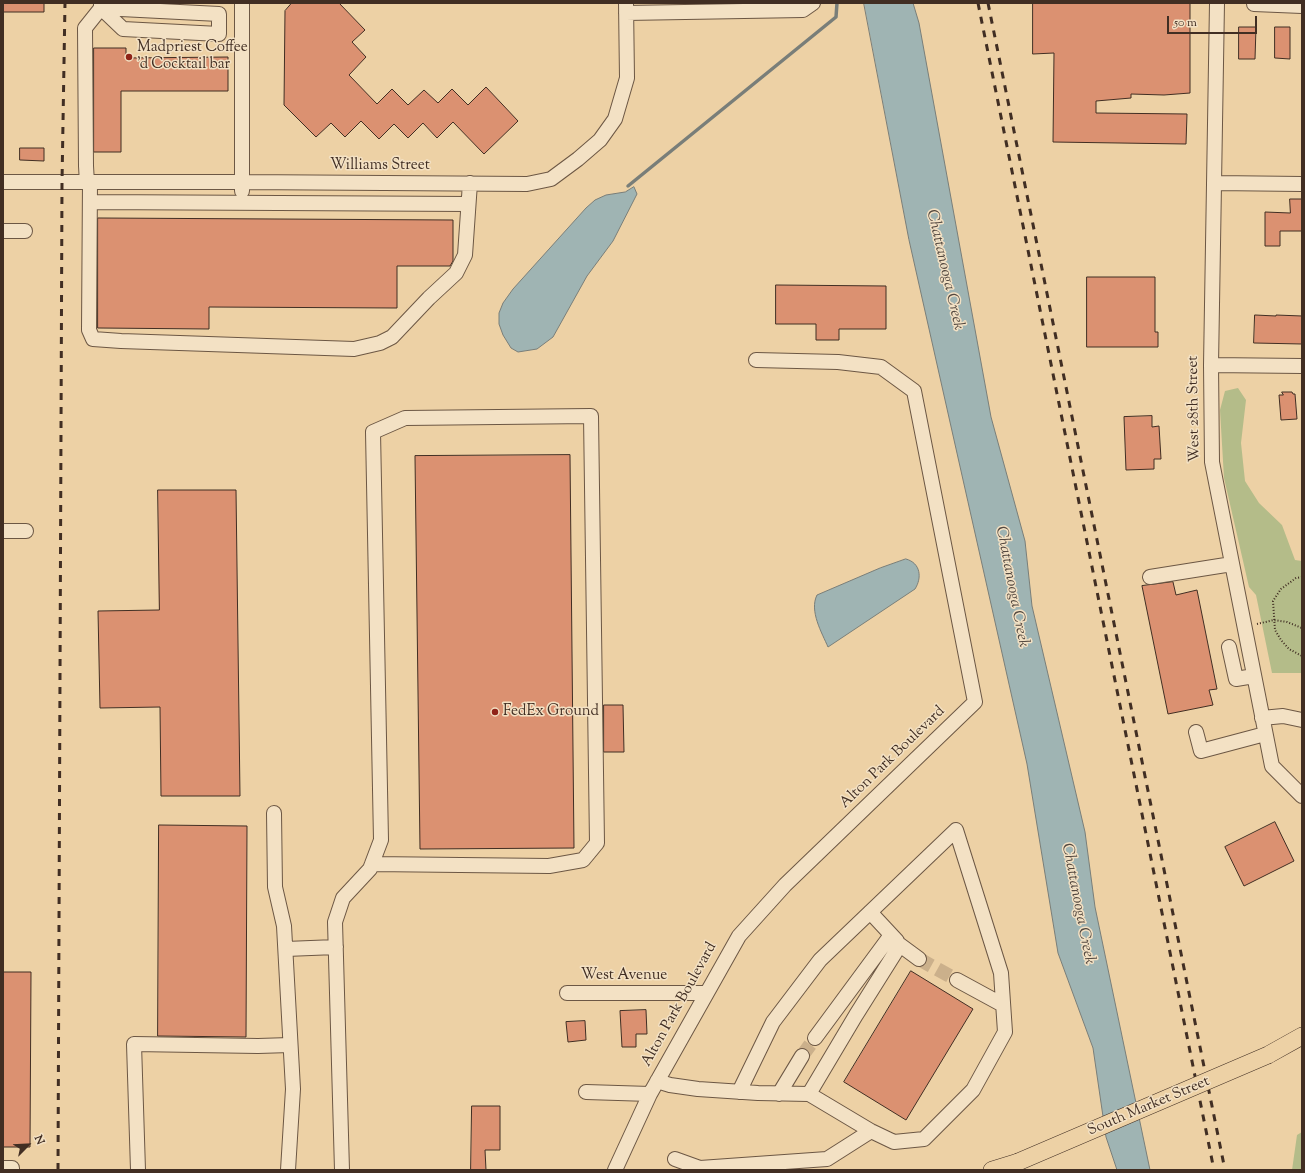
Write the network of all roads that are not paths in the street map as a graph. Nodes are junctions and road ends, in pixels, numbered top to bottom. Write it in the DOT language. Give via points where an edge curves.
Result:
graph roads {
  1 [pos="242,3"];
  2 [pos="814,3"];
  3 [pos="1217,3"];
  4 [pos="1254,4"];
  5 [pos="101,6"];
  6 [pos="1302,6"];
  7 [pos="626,8"];
  8 [pos="655,8"];
  9 [pos="3,182"];
  10 [pos="160,182"];
  11 [pos="242,182"];
  12 [pos="314,182"];
  13 [pos="1214,182"];
  14 [pos="88,183"];
  15 [pos="470,183"];
  16 [pos="1302,184"];
  17 [pos="90,202"];
  18 [pos="159,202"];
  19 [pos="242,203"];
  20 [pos="314,203"];
  21 [pos="468,204"];
  22 [pos="3,231"];
  23 [pos="25,231"];
  24 [pos="756,360"];
  25 [pos="1211,365"];
  26 [pos="1302,366"];
  27 [pos="3,531"];
  28 [pos="26,531"];
  29 [pos="1232,564"];
  30 [pos="1150,577"];
  31 [pos="1229,647"];
  32 [pos="1254,676"];
  33 [pos="1262,718"];
  34 [pos="1302,720"];
  35 [pos="1196,732"];
  36 [pos="1265,734"];
  37 [pos="1302,796"];
  38 [pos="274,813"];
  39 [pos="372,864"];
  40 [pos="870,912"];
  41 [pos="896,940"];
  42 [pos="336,947"];
  43 [pos="286,949"];
  44 [pos="919,959"];
  45 [pos="957,980"];
  46 [pos="567,993"];
  47 [pos="706,993"];
  48 [pos="1003,1005"];
  49 [pos="1302,1036"];
  50 [pos="814,1038"];
  51 [pos="290,1045"];
  52 [pos="802,1056"];
  53 [pos="657,1081"];
  54 [pos="586,1092"];
  55 [pos="739,1092"];
  56 [pos="650,1094"];
  57 [pos="779,1094"];
  58 [pos="809,1094"];
  59 [pos="871,1131"];
  60 [pos="675,1159"];
  61 [pos="3,1168"];
  62 [pos="12,1170"];
  63 [pos="138,1170"];
  64 [pos="288,1170"];
  65 [pos="342,1170"];
  66 [pos="615,1170"];
  67 [pos="992,1170"];
  1 -- 11 [label="street"];
  2 -- 8 [label="street" via="804,10"];
  3 -- 13 [label="street, West 28th Street"];
  4 -- 6 [label="street"];
  5 -- 5 [label="street" via="123,29 219,34 219,14"];
  5 -- 14 [label="street" via="85,28"];
  7 -- 8 [label="street"];
  7 -- 15 [label="street, Williams Street" via="627,78 615,119 600,140 551,179 528,184"];
  9 -- 14 [label="street, Williams Street"];
  10 -- 11 [label="street, Williams Street"];
  10 -- 14 [label="street, Williams Street"];
  10 -- 18 [label="street"];
  11 -- 12 [label="street, Williams Street"];
  11 -- 19 [label="street"];
  12 -- 15 [label="street, Williams Street"];
  12 -- 20 [label="street"];
  13 -- 16 [label="street"];
  13 -- 25 [label="street, West 28th Street"];
  14 -- 17 [label="street"];
  15 -- 21 [label="street"];
  17 -- 18 [label="street"];
  17 -- 21 [label="street" via="88,330 93,339 354,349 380,343 392,337 456,273 465,255"];
  18 -- 19 [label="street"];
  19 -- 20 [label="street"];
  20 -- 21 [label="street"];
  22 -- 23 [label="street"];
  24 -- 47 [label="street, Alton Park Boulevard" via="838,362 881,367 914,391 975,702 785,885 739,936"];
  25 -- 26 [label="street"];
  25 -- 29 [label="street, West 28th Street" via="1212,462"];
  27 -- 28 [label="street"];
  29 -- 30 [label="street"];
  29 -- 32 [label="street, West 28th Street"];
  31 -- 32 [label="street" via="1236,679"];
  32 -- 33 [label="street, West 28th Street"];
  33 -- 34 [label="street" via="1283,716"];
  33 -- 36 [label="street, West 28th Street"];
  35 -- 36 [label="street" via="1201,751"];
  36 -- 37 [label="street, West 28th Street" via="1272,766"];
  38 -- 43 [label="street" via="275,887 284,926"];
  39 -- 39 [label="street" via="549,866 583,860 597,843 591,416 405,418 373,432 381,840"];
  39 -- 42 [label="street" via="343,898 335,922"];
  40 -- 41 [label="street"];
  40 -- 48 [label="street" via="956,830 1001,973"];
  40 -- 55 [label="street" via="820,960 773,1022"];
  41 -- 44 [label="street"];
  41 -- 50 [label="street"];
  41 -- 58 [label="street" via="856,1015"];
  42 -- 43 [label="street"];
  42 -- 65 [label="street"];
  43 -- 51 [label="street"];
  45 -- 48 [label="street"];
  46 -- 47 [label="street, West Avenue"];
  47 -- 53 [label="street, Alton Park Boulevard"];
  48 -- 59 [label="street" via="1005,1032 973,1090 924,1139 894,1142"];
  49 -- 67 [label="main road, South Market Street, bridge" via="1268,1055 1018,1162"];
  51 -- 63 [label="street" via="134,1044"];
  51 -- 64 [label="street" via="293,1089"];
  52 -- 57 [label="street"];
  53 -- 55 [label="street" via="698,1089"];
  53 -- 56 [label="street, Alton Park Boulevard"];
  54 -- 56 [label="street"];
  55 -- 57 [label="street"];
  56 -- 66 [label="street, Alton Park Boulevard"];
  57 -- 58 [label="street"];
  58 -- 59 [label="street"];
  59 -- 60 [label="street" via="827,1159 700,1168"];
  61 -- 62 [label="street"];
}
